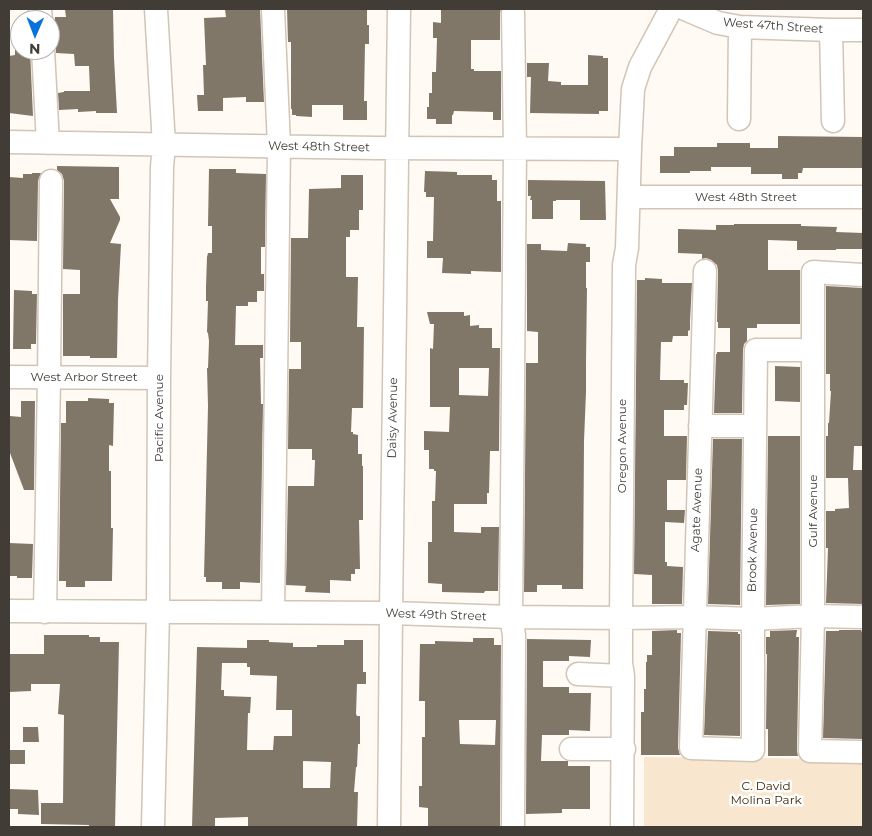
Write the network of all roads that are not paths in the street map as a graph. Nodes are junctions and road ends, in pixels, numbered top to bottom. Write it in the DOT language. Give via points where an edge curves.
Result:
graph roads {
  1 [pos="156,9"];
  2 [pos="273,9"];
  3 [pos="399,9"];
  4 [pos="671,9"];
  5 [pos="685,9"];
  6 [pos="513,13"];
  7 [pos="782,19"];
  8 [pos="740,27"];
  9 [pos="830,30"];
  10 [pos="863,30"];
  11 [pos="43,60"];
  12 [pos="739,120"];
  13 [pos="833,121"];
  14 [pos="9,142"];
  15 [pos="48,143"];
  16 [pos="164,145"];
  17 [pos="279,146"];
  18 [pos="397,148"];
  19 [pos="515,148"];
  20 [pos="630,149"];
  21 [pos="51,181"];
  22 [pos="629,197"];
  23 [pos="863,197"];
  24 [pos="705,271"];
  25 [pos="863,275"];
  26 [pos="813,350"];
  27 [pos="9,376"];
  28 [pos="49,377"];
  29 [pos="159,378"];
  30 [pos="700,426"];
  31 [pos="755,426"];
  32 [pos="9,611"];
  33 [pos="45,612"];
  34 [pos="158,612"];
  35 [pos="274,612"];
  36 [pos="391,613"];
  37 [pos="812,616"];
  38 [pos="863,616"];
  39 [pos="510,617"];
  40 [pos="694,617"];
  41 [pos="621,618"];
  42 [pos="752,619"];
  43 [pos="578,674"];
  44 [pos="623,676"];
  45 [pos="570,749"];
  46 [pos="624,749"];
  47 [pos="753,750"];
  48 [pos="863,752"];
  49 [pos="153,827"];
  50 [pos="389,827"];
  51 [pos="513,827"];
  52 [pos="622,827"];
  1 -- 16 [label="street, Pacific Avenue"];
  2 -- 17 [label="street"];
  3 -- 18 [label="street, Daisy Avenue"];
  4 -- 20 [label="street, Oregon Avenue" via="640,67 633,89"];
  5 -- 8 [label="street, West 47th Street" via="718,23"];
  6 -- 19 [label="street"];
  7 -- 8 [label="street, West 47th Street"];
  7 -- 9 [label="street, West 47th Street"];
  8 -- 12 [label="street"];
  9 -- 10 [label="street, West 47th Street"];
  9 -- 13 [label="street"];
  11 -- 15 [label="street"];
  14 -- 15 [label="street, West 48th Street"];
  15 -- 16 [label="street, West 48th Street"];
  16 -- 17 [label="street, West 48th Street"];
  16 -- 29 [label="street, Pacific Avenue"];
  17 -- 18 [label="street, West 48th Street"];
  17 -- 35 [label="street"];
  18 -- 19 [label="street, West 48th Street"];
  18 -- 36 [label="street, Daisy Avenue"];
  19 -- 20 [label="street, West 48th Street"];
  19 -- 39 [label="street"];
  20 -- 22 [label="street, Oregon Avenue"];
  21 -- 28 [label="street"];
  22 -- 23 [label="street, West 48th Street"];
  22 -- 41 [label="street, Oregon Avenue" via="624,265"];
  24 -- 30 [label="street, Agate Avenue"];
  25 -- 26 [label="street, Gulf Avenue" via="813,272"];
  26 -- 31 [label="street, Brook Avenue" via="756,350"];
  26 -- 37 [label="street, Gulf Avenue"];
  27 -- 28 [label="street, West Arbor Street"];
  28 -- 29 [label="street, West Arbor Street"];
  28 -- 33 [label="street"];
  29 -- 34 [label="street, Pacific Avenue"];
  30 -- 31 [label="street"];
  30 -- 40 [label="street, Agate Avenue"];
  31 -- 42 [label="street, Brook Avenue"];
  32 -- 33 [label="street, West 49th Street"];
  33 -- 34 [label="street, West 49th Street"];
  34 -- 35 [label="street, West 49th Street"];
  34 -- 49 [label="street, Pacific Avenue"];
  35 -- 36 [label="street, West 49th Street"];
  36 -- 39 [label="street, West 49th Street"];
  36 -- 50 [label="street, Daisy Avenue"];
  37 -- 38 [label="street, West 49th Street"];
  37 -- 42 [label="street, West 49th Street"];
  37 -- 48 [label="street, Gulf Avenue" via="810,751"];
  39 -- 41 [label="street, West 49th Street"];
  39 -- 51 [label="street" via="514,635"];
  40 -- 41 [label="street, West 49th Street"];
  40 -- 42 [label="street, West 49th Street"];
  40 -- 47 [label="street, Agate Avenue" via="691,748"];
  41 -- 44 [label="street, Oregon Avenue"];
  42 -- 47 [label="street, Brook Avenue"];
  43 -- 44 [label="street"];
  44 -- 46 [label="street, Oregon Avenue"];
  45 -- 46 [label="street"];
  46 -- 52 [label="street, Oregon Avenue"];
}
